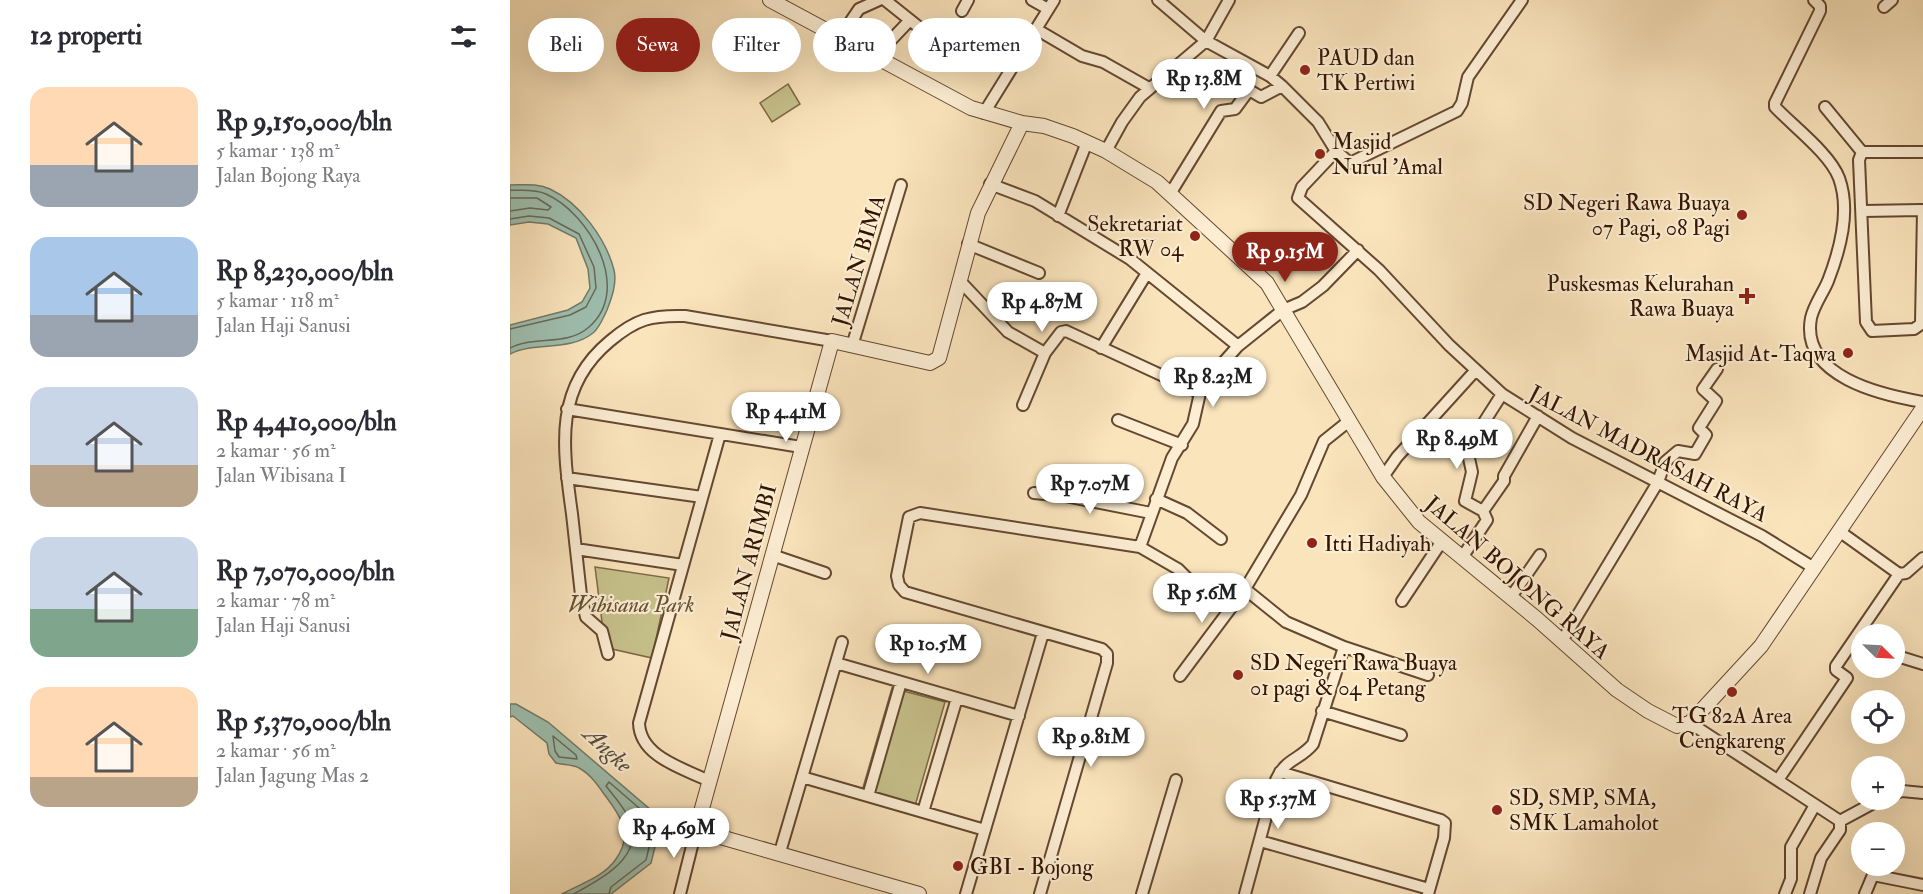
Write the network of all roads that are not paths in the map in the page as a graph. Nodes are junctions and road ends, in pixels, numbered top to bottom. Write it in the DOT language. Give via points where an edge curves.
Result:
graph roads {
  1 [pos="770,0"];
  2 [pos="879,0"];
  3 [pos="885,0"];
  4 [pos="968,0"];
  5 [pos="1032,0"];
  6 [pos="1158,0"];
  7 [pos="1229,0"];
  8 [pos="1814,0"];
  9 [pos="1520,2"];
  10 [pos="1051,5"];
  11 [pos="962,11"];
  12 [pos="853,18"];
  13 [pos="908,18"];
  14 [pos="1042,19"];
  15 [pos="908,22"];
  16 [pos="813,23"];
  17 [pos="1042,33"];
  18 [pos="1299,33"];
  19 [pos="896,35"];
  20 [pos="1206,41"];
  21 [pos="896,68"];
  22 [pos="1009,72"];
  23 [pos="1270,76"];
  24 [pos="1282,86"];
  25 [pos="1149,88"];
  26 [pos="1825,107"];
  27 [pos="984,113"];
  28 [pos="1022,123"];
  29 [pos="1087,142"];
  30 [pos="1106,151"];
  31 [pos="1336,151"];
  32 [pos="1862,152"];
  33 [pos="1923,152"];
  34 [pos="990,184"];
  35 [pos="901,185"];
  36 [pos="1170,194"];
  37 [pos="1922,210"];
  38 [pos="1863,211"];
  39 [pos="1058,216"];
  40 [pos="968,244"];
  41 [pos="1358,250"];
  42 [pos="1039,273"];
  43 [pos="1147,273"];
  44 [pos="960,281"];
  45 [pos="1283,310"];
  46 [pos="832,341"];
  47 [pos="852,346"];
  48 [pos="1238,346"];
  49 [pos="1101,348"];
  50 [pos="1045,353"];
  51 [pos="1717,369"];
  52 [pos="1475,370"];
  53 [pos="1200,393"];
  54 [pos="1502,394"];
  55 [pos="1923,402"];
  56 [pos="1023,405"];
  57 [pos="1923,408"];
  58 [pos="567,409"];
  59 [pos="1538,416"];
  60 [pos="1118,420"];
  61 [pos="1349,421"];
  62 [pos="720,434"];
  63 [pos="1182,445"];
  64 [pos="801,447"];
  65 [pos="1383,477"];
  66 [pos="567,478"];
  67 [pos="1658,482"];
  68 [pos="1034,493"];
  69 [pos="702,497"];
  70 [pos="1156,499"];
  71 [pos="1483,512"];
  72 [pos="1151,513"];
  73 [pos="1839,531"];
  74 [pos="1221,539"];
  75 [pos="1442,541"];
  76 [pos="1140,547"];
  77 [pos="576,549"];
  78 [pos="772,555"];
  79 [pos="1540,555"];
  80 [pos="1462,556"];
  81 [pos="1923,558"];
  82 [pos="683,565"];
  83 [pos="1814,568"];
  84 [pos="825,573"];
  85 [pos="1899,574"];
  86 [pos="1245,589"];
  87 [pos="1204,595"];
  88 [pos="1511,597"];
  89 [pos="1402,601"];
  90 [pos="1867,624"];
  91 [pos="1043,633"];
  92 [pos="1562,641"];
  93 [pos="842,642"];
  94 [pos="1344,647"];
  95 [pos="1851,647"];
  96 [pos="608,654"];
  97 [pos="1905,659"];
  98 [pos="836,663"];
  99 [pos="1923,664"];
  100 [pos="1428,675"];
  101 [pos="1180,676"];
  102 [pos="901,682"];
  103 [pos="957,698"];
  104 [pos="1322,711"];
  105 [pos="1019,716"];
  106 [pos="1683,725"];
  107 [pos="1401,735"];
  108 [pos="1280,772"];
  109 [pos="802,777"];
  110 [pos="1176,780"];
  111 [pos="1778,780"];
  112 [pos="709,781"];
  113 [pos="1905,791"];
  114 [pos="1923,793"];
  115 [pos="868,796"];
  116 [pos="1815,805"];
  117 [pos="1860,810"];
  118 [pos="923,812"];
  119 [pos="1840,821"];
  120 [pos="696,830"];
  121 [pos="985,830"];
  122 [pos="1260,841"];
  123 [pos="780,852"];
  124 [pos="1923,885"];
  125 [pos="1429,892"];
  126 [pos="680,894"];
  127 [pos="919,894"];
  128 [pos="966,894"];
  129 [pos="1040,894"];
  130 [pos="1142,894"];
  131 [pos="1245,894"];
  132 [pos="1785,894"];
  133 [pos="1810,894"];
  134 [pos="1865,894"];
  1 -- 16 [label="street, JALAN BOJONG RAYA"];
  2 -- 12 [label="street" via="859,9"];
  3 -- 13 [label="street"];
  4 -- 11 [label="street"];
  5 -- 10 [label="street"];
  6 -- 20 [label="street"];
  7 -- 20 [label="street"];
  8 -- 55 [label="street" via="1820,11 1775,103 1831,165 1843,191 1842,240 1811,318 1811,333 1823,362 1839,375 1857,386"];
  9 -- 31 [label="street" via="1468,77 1462,103 1451,116 1350,163"];
  10 -- 14 [label="street"];
  15 -- 19 [label="street"];
  17 -- 25 [label="street"];
  18 -- 23 [label="street"];
  20 -- 23 [label="street"];
  20 -- 25 [label="street"];
  21 -- 27 [label="street, JALAN BOJONG RAYA"];
  22 -- 27 [label="street"];
  23 -- 24 [label="street"];
  24 -- 31 [label="street" via="1318,122"];
  24 -- 36 [label="street" via="1261,97 1250,90 1235,109 1221,111"];
  25 -- 30 [label="street" via="1130,109"];
  26 -- 32 [label="street"];
  27 -- 28 [label="street, JALAN BOJONG RAYA"];
  28 -- 29 [label="street, JALAN BOJONG RAYA" via="1044,126"];
  28 -- 34 [label="street"];
  29 -- 30 [label="street, JALAN BOJONG RAYA"];
  29 -- 39 [label="street"];
  30 -- 36 [label="street, JALAN BOJONG RAYA" via="1136,167"];
  31 -- 41 [label="street, JALAN MADRASAH RAYA" via="1302,188 1298,198"];
  32 -- 33 [label="street"];
  32 -- 38 [label="street" via="1859,160"];
  34 -- 39 [label="street" via="1022,194"];
  34 -- 40 [label="street"];
  35 -- 47 [label="street, JALAN BIMA"];
  36 -- 45 [label="street, JALAN BOJONG RAYA" via="1267,283"];
  37 -- 38 [label="street"];
  37 -- 38 [label="street" via="1922,324 1914,329 1877,332 1866,322"];
  39 -- 43 [label="street"];
  40 -- 42 [label="street"];
  40 -- 44 [label="street"];
  41 -- 45 [label="street" via="1323,286"];
  41 -- 52 [label="street, JALAN MADRASAH RAYA"];
  43 -- 48 [label="street"];
  43 -- 49 [label="street"];
  44 -- 47 [label="street" via="941,353 935,361"];
  44 -- 50 [label="street" via="1008,332"];
  45 -- 48 [label="street"];
  45 -- 61 [label="street, JALAN BOJONG RAYA"];
  46 -- 47 [label="street"];
  46 -- 58 [label="street" via="685,316 642,319 595,353 583,369"];
  46 -- 64 [label="street, JALAN ARIMBI"];
  48 -- 53 [label="street"];
  49 -- 50 [label="street" via="1066,331"];
  49 -- 53 [label="street"];
  50 -- 56 [label="street"];
  51 -- 67 [label="street" via="1703,389 1716,401 1699,428 1705,439 1695,454 1678,451 1666,460"];
  52 -- 54 [label="street, JALAN MADRASAH RAYA"];
  52 -- 65 [label="street"];
  53 -- 63 [label="street" via="1193,424"];
  54 -- 59 [label="street, JALAN MADRASAH RAYA"];
  54 -- 71 [label="street" via="1467,448 1472,472 1465,501"];
  57 -- 73 [label="street"];
  58 -- 62 [label="street"];
  58 -- 66 [label="street"];
  59 -- 67 [label="street, JALAN MADRASAH RAYA"];
  59 -- 71 [label="street"];
  60 -- 63 [label="street"];
  61 -- 65 [label="street, JALAN BOJONG RAYA"];
  61 -- 86 [label="street" via="1324,441 1301,495"];
  62 -- 64 [label="street"];
  62 -- 69 [label="street"];
  63 -- 70 [label="street" via="1172,458"];
  64 -- 78 [label="street, JALAN ARIMBI"];
  65 -- 75 [label="street, JALAN BOJONG RAYA" via="1407,509"];
  66 -- 69 [label="street"];
  66 -- 77 [label="street"];
  67 -- 83 [label="street, JALAN MADRASAH RAYA"];
  67 -- 92 [label="street"];
  68 -- 72 [label="street"];
  69 -- 82 [label="street"];
  70 -- 72 [label="street"];
  70 -- 74 [label="street" via="1187,513"];
  71 -- 80 [label="street" via="1486,523"];
  72 -- 76 [label="street"];
  73 -- 83 [label="street"];
  73 -- 85 [label="street"];
  75 -- 80 [label="street, JALAN BOJONG RAYA"];
  75 -- 89 [label="street"];
  76 -- 87 [label="street" via="1178,569"];
  76 -- 91 [label="street" via="914,513 907,523 897,576 905,592"];
  77 -- 82 [label="street"];
  77 -- 96 [label="street" via="586,617 602,632"];
  78 -- 84 [label="street"];
  78 -- 112 [label="street, JALAN ARIMBI"];
  79 -- 88 [label="street"];
  80 -- 88 [label="street, JALAN BOJONG RAYA"];
  81 -- 85 [label="street" via="1906,573"];
  82 -- 112 [label="street" via="642,710 639,736 662,758"];
  83 -- 106 [label="street" via="1761,646"];
  85 -- 90 [label="street"];
  86 -- 94 [label="street" via="1286,622"];
  86 -- 101 [label="street"];
  88 -- 92 [label="street, JALAN BOJONG RAYA"];
  91 -- 105 [label="street"];
  91 -- 129 [label="street" via="1102,650 1107,654 1107,663"];
  92 -- 106 [label="street, JALAN BOJONG RAYA" via="1617,690 1648,711"];
  93 -- 98 [label="street"];
  94 -- 100 [label="street"];
  94 -- 104 [label="street"];
  95 -- 111 [label="street" via="1836,666 1847,678"];
  97 -- 99 [label="street"];
  98 -- 102 [label="street"];
  98 -- 109 [label="street"];
  102 -- 103 [label="street"];
  102 -- 115 [label="street"];
  103 -- 105 [label="street"];
  103 -- 118 [label="street"];
  104 -- 107 [label="street"];
  104 -- 108 [label="street" via="1313,744 1284,764"];
  105 -- 121 [label="street"];
  106 -- 111 [label="street"];
  108 -- 122 [label="street"];
  108 -- 125 [label="street" via="1445,823"];
  109 -- 115 [label="street"];
  109 -- 123 [label="street"];
  110 -- 130 [label="street"];
  111 -- 116 [label="street"];
  112 -- 120 [label="street, JALAN ARIMBI"];
  113 -- 114 [label="street"];
  115 -- 118 [label="street"];
  116 -- 119 [label="street"];
  116 -- 132 [label="street" via="1791,847 1791,879"];
  117 -- 119 [label="street"];
  118 -- 121 [label="street"];
  119 -- 133 [label="street" via="1840,830 1821,858"];
  120 -- 123 [label="street"];
  120 -- 126 [label="street"];
  121 -- 128 [label="street"];
  122 -- 125 [label="street"];
  122 -- 131 [label="street"];
  123 -- 127 [label="street"];
  124 -- 134 [label="street" via="1873,874"];
}
